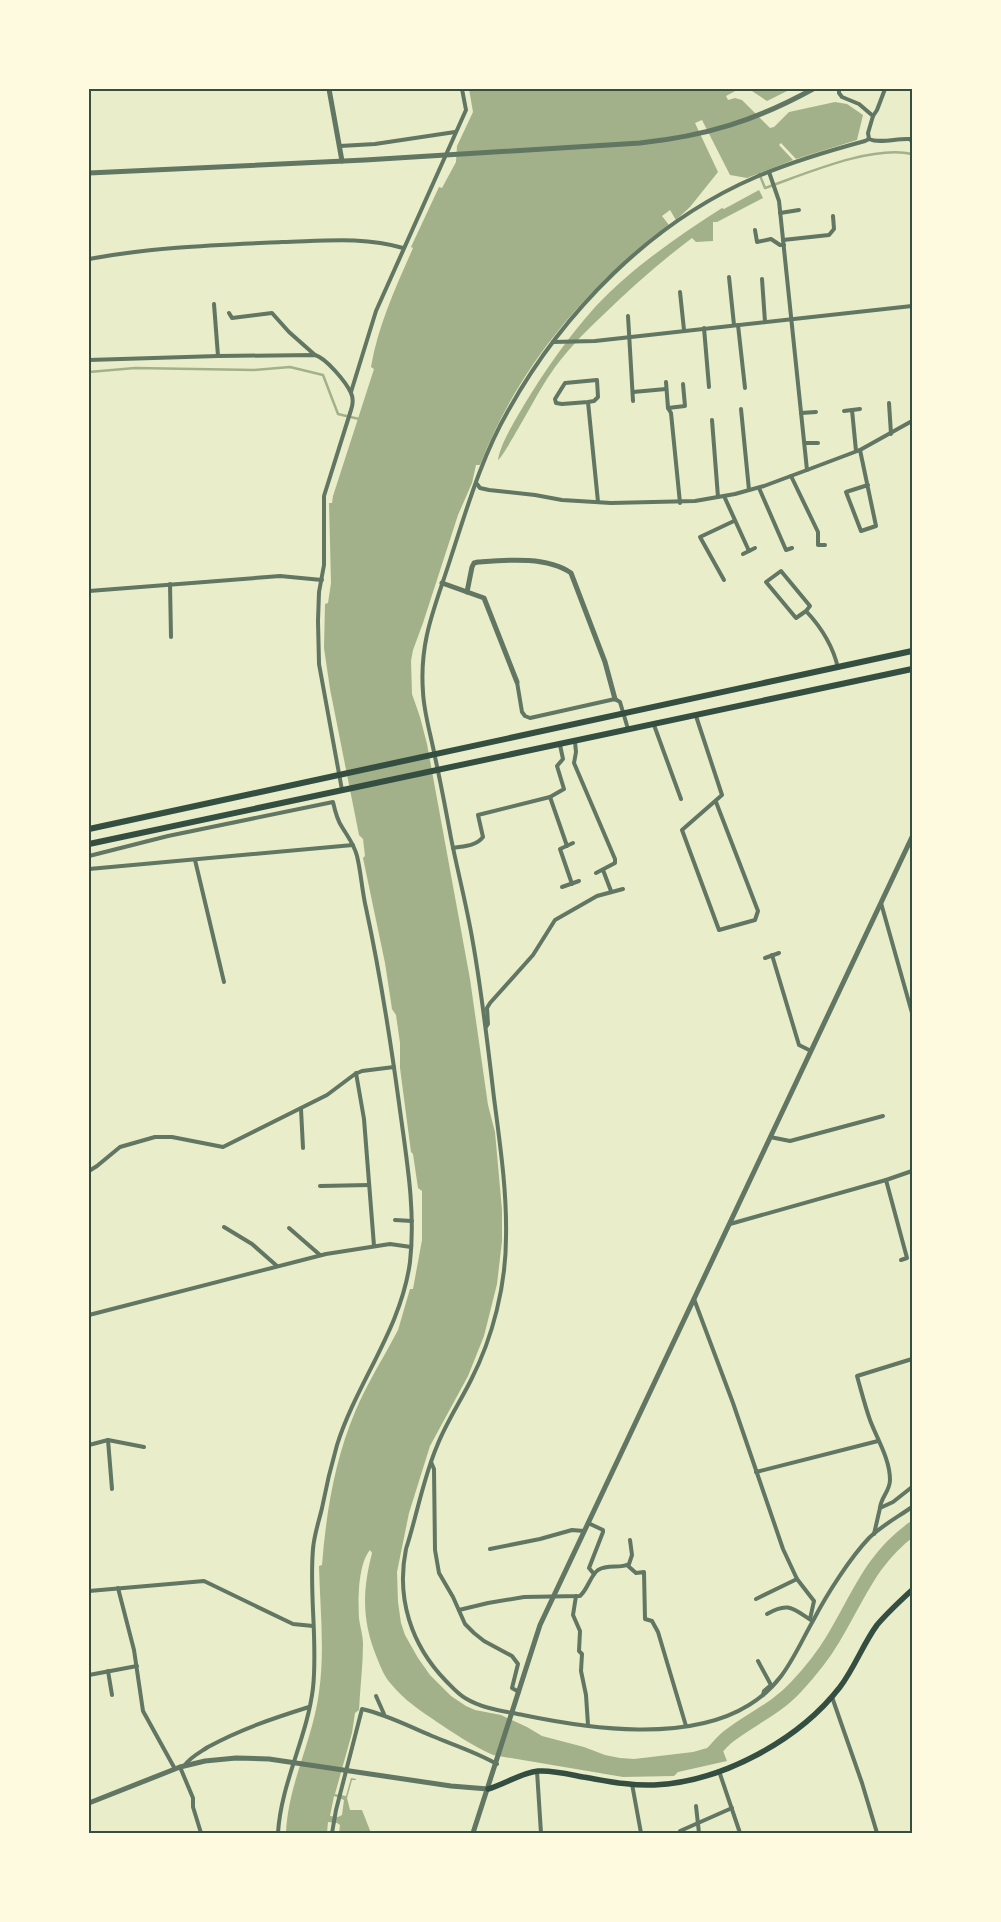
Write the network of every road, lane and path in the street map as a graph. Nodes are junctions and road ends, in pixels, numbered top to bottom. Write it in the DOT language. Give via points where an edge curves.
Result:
graph roads {
  1 [pos="329,89"];
  2 [pos="462,89"];
  3 [pos="813,89"];
  4 [pos="839,89"];
  5 [pos="885,89"];
  6 [pos="872,116"];
  7 [pos="455,132"];
  8 [pos="869,139"];
  9 [pos="912,139"];
  10 [pos="340,146"];
  11 [pos="342,161"];
  12 [pos="769,172"];
  13 [pos="89,173"];
  14 [pos="799,210"];
  15 [pos="780,213"];
  16 [pos="833,216"];
  17 [pos="755,230"];
  18 [pos="784,243"];
  19 [pos="403,248"];
  20 [pos="89,259"];
  21 [pos="729,277"];
  22 [pos="762,278"];
  23 [pos="680,292"];
  24 [pos="214,304"];
  25 [pos="912,306"];
  26 [pos="229,313"];
  27 [pos="628,316"];
  28 [pos="792,319"];
  29 [pos="765,322"];
  30 [pos="736,325"];
  31 [pos="704,328"];
  32 [pos="684,330"];
  33 [pos="629,336"];
  34 [pos="553,342"];
  35 [pos="315,355"];
  36 [pos="218,356"];
  37 [pos="89,360"];
  38 [pos="666,382"];
  39 [pos="683,384"];
  40 [pos="709,388"];
  41 [pos="745,388"];
  42 [pos="666,389"];
  43 [pos="351,392"];
  44 [pos="633,392"];
  45 [pos="633,401"];
  46 [pos="588,402"];
  47 [pos="889,403"];
  48 [pos="668,408"];
  49 [pos="740,409"];
  50 [pos="860,409"];
  51 [pos="852,410"];
  52 [pos="844,411"];
  53 [pos="802,412"];
  54 [pos="816,412"];
  55 [pos="712,420"];
  56 [pos="912,421"];
  57 [pos="891,434"];
  58 [pos="804,443"];
  59 [pos="818,443"];
  60 [pos="858,451"];
  61 [pos="807,470"];
  62 [pos="791,476"];
  63 [pos="477,484"];
  64 [pos="868,485"];
  65 [pos="759,488"];
  66 [pos="749,490"];
  67 [pos="724,496"];
  68 [pos="718,497"];
  69 [pos="598,502"];
  70 [pos="680,503"];
  71 [pos="734,521"];
  72 [pos="825,544"];
  73 [pos="755,548"];
  74 [pos="792,548"];
  75 [pos="749,551"];
  76 [pos="743,554"];
  77 [pos="322,580"];
  78 [pos="724,580"];
  79 [pos="442,583"];
  80 [pos="170,584"];
  81 [pos="89,591"];
  82 [pos="467,592"];
  83 [pos="806,611"];
  84 [pos="171,637"];
  85 [pos="912,651"];
  86 [pos="838,668"];
  87 [pos="912,669"];
  88 [pos="517,682"];
  89 [pos="615,699"];
  90 [pos="624,713"];
  91 [pos="696,716"];
  92 [pos="654,725"];
  93 [pos="628,730"];
  94 [pos="575,742"];
  95 [pos="560,745"];
  96 [pos="433,754"];
  97 [pos="436,770"];
  98 [pos="341,774"];
  99 [pos="344,790"];
  100 [pos="550,797"];
  101 [pos="681,799"];
  102 [pos="716,802"];
  103 [pos="89,828"];
  104 [pos="912,837"];
  105 [pos="574,843"];
  106 [pos="89,844"];
  107 [pos="354,845"];
  108 [pos="567,846"];
  109 [pos="454,848"];
  110 [pos="89,856"];
  111 [pos="195,860"];
  112 [pos="89,870"];
  113 [pos="603,870"];
  114 [pos="596,873"];
  115 [pos="579,881"];
  116 [pos="572,884"];
  117 [pos="562,887"];
  118 [pos="623,889"];
  119 [pos="611,891"];
  120 [pos="881,903"];
  121 [pos="779,953"];
  122 [pos="772,955"];
  123 [pos="765,958"];
  124 [pos="224,982"];
  125 [pos="912,1013"];
  126 [pos="485,1027"];
  127 [pos="811,1051"];
  128 [pos="394,1067"];
  129 [pos="356,1073"];
  130 [pos="301,1109"];
  131 [pos="883,1116"];
  132 [pos="770,1137"];
  133 [pos="303,1148"];
  134 [pos="89,1170"];
  135 [pos="912,1171"];
  136 [pos="886,1180"];
  137 [pos="369,1185"];
  138 [pos="320,1186"];
  139 [pos="395,1220"];
  140 [pos="412,1221"];
  141 [pos="729,1224"];
  142 [pos="224,1227"];
  143 [pos="288,1228"];
  144 [pos="374,1246"];
  145 [pos="411,1247"];
  146 [pos="320,1255"];
  147 [pos="902,1260"];
  148 [pos="277,1266"];
  149 [pos="694,1299"];
  150 [pos="89,1315"];
  151 [pos="912,1359"];
  152 [pos="108,1440"];
  153 [pos="878,1441"];
  154 [pos="89,1445"];
  155 [pos="144,1447"];
  156 [pos="431,1462"];
  157 [pos="756,1472"];
  158 [pos="912,1487"];
  159 [pos="112,1489"];
  160 [pos="912,1507"];
  161 [pos="880,1508"];
  162 [pos="588,1523"];
  163 [pos="584,1531"];
  164 [pos="874,1534"];
  165 [pos="630,1540"];
  166 [pos="490,1549"];
  167 [pos="627,1565"];
  168 [pos="594,1574"];
  169 [pos="797,1579"];
  170 [pos="118,1588"];
  171 [pos="912,1590"];
  172 [pos="89,1591"];
  173 [pos="553,1596"];
  174 [pos="576,1596"];
  175 [pos="756,1599"];
  176 [pos="459,1610"];
  177 [pos="767,1614"];
  178 [pos="811,1620"];
  179 [pos="313,1626"];
  180 [pos="758,1661"];
  181 [pos="137,1666"];
  182 [pos="108,1671"];
  183 [pos="89,1675"];
  184 [pos="519,1692"];
  185 [pos="112,1695"];
  186 [pos="763,1695"];
  187 [pos="376,1696"];
  188 [pos="832,1697"];
  189 [pos="309,1707"];
  190 [pos="384,1714"];
  191 [pos="512,1714"];
  192 [pos="588,1725"];
  193 [pos="686,1726"];
  194 [pos="498,1761"];
  195 [pos="295,1763"];
  196 [pos="180,1767"];
  197 [pos="345,1770"];
  198 [pos="537,1771"];
  199 [pos="719,1771"];
  200 [pos="632,1784"];
  201 [pos="488,1788"];
  202 [pos="89,1803"];
  203 [pos="696,1806"];
  204 [pos="732,1808"];
  205 [pos="698,1823"];
  206 [pos="680,1831"];
  207 [pos="201,1833"];
  208 [pos="278,1833"];
  209 [pos="332,1833"];
  210 [pos="473,1833"];
  211 [pos="540,1833"];
  212 [pos="641,1833"];
  213 [pos="699,1833"];
  214 [pos="740,1833"];
  215 [pos="877,1833"];
  1 -- 10 [label="street"];
  2 -- 7 [label="street" via="466,110"];
  3 -- 11 [label="street" via="752,119 675,140"];
  4 -- 6 [label="street" via="842,97 859,104"];
  5 -- 6 [label="street"];
  6 -- 8 [label="street"];
  7 -- 10 [label="street"];
  7 -- 19 [label="street"];
  8 -- 9 [label="street"];
  8 -- 12 [label="street"];
  10 -- 11 [label="street"];
  11 -- 13 [label="street"];
  12 -- 15 [label="street" via="777,191"];
  12 -- 34 [label="street" via="695,210 647,245 597,290"];
  14 -- 15 [label="street"];
  15 -- 18 [label="street"];
  16 -- 18 [label="street" via="834,229 829,235"];
  17 -- 18 [label="street" via="757,242 771,239 780,245"];
  18 -- 28 [label="street"];
  19 -- 20 [label="street" via="368,242 315,241 186,247"];
  19 -- 43 [label="street" via="370,328"];
  21 -- 30 [label="street"];
  22 -- 29 [label="street"];
  23 -- 32 [label="street"];
  24 -- 36 [label="street"];
  25 -- 28 [label="street"];
  26 -- 35 [label="street" via="232,318 272,313"];
  27 -- 33 [label="street"];
  28 -- 29 [label="street"];
  28 -- 53 [label="street"];
  29 -- 30 [label="street"];
  30 -- 31 [label="street"];
  30 -- 41 [label="street"];
  31 -- 32 [label="street"];
  31 -- 40 [label="street"];
  32 -- 33 [label="street"];
  33 -- 34 [label="street"];
  33 -- 44 [label="street"];
  34 -- 63 [label="street" via="506,414"];
  35 -- 36 [label="street"];
  35 -- 43 [label="street" via="325,359"];
  36 -- 37 [label="street"];
  38 -- 42 [label="street"];
  39 -- 48 [label="street" via="684,406"];
  42 -- 44 [label="street"];
  42 -- 48 [label="street"];
  43 -- 77 [label="street" via="353,403 324,496"];
  44 -- 45 [label="street"];
  46 -- 46 [label="street" via="598,397 597,380 565,383 555,399 556,403 562,404"];
  46 -- 69 [label="street"];
  47 -- 57 [label="street"];
  48 -- 70 [label="street" via="672,413"];
  49 -- 66 [label="street"];
  50 -- 51 [label="street"];
  51 -- 52 [label="street"];
  51 -- 60 [label="street"];
  53 -- 54 [label="street"];
  53 -- 58 [label="street"];
  55 -- 68 [label="street"];
  56 -- 57 [label="street"];
  57 -- 60 [label="street"];
  58 -- 59 [label="street"];
  58 -- 61 [label="street"];
  60 -- 61 [label="street"];
  60 -- 64 [label="street"];
  61 -- 62 [label="street"];
  62 -- 65 [label="street"];
  62 -- 72 [label="street" via="818,532 818,544"];
  63 -- 69 [label="street" via="489,490"];
  63 -- 79 [label="street"];
  64 -- 64 [label="street" via="876,526 860,531 846,492"];
  65 -- 66 [label="street"];
  65 -- 74 [label="street" via="786,550"];
  66 -- 67 [label="street"];
  67 -- 68 [label="street"];
  67 -- 71 [label="street"];
  68 -- 70 [label="street"];
  69 -- 70 [label="street"];
  71 -- 75 [label="street"];
  71 -- 78 [label="street" via="700,537"];
  73 -- 75 [label="street"];
  75 -- 76 [label="street"];
  77 -- 80 [label="street" via="280,576"];
  77 -- 98 [label="street" via="319,592 319,664"];
  79 -- 82 [label="street"];
  79 -- 96 [label="street" via="424,642 422,667 424,712"];
  80 -- 81 [label="street"];
  80 -- 84 [label="street"];
  82 -- 88 [label="street" via="484,598"];
  82 -- 89 [label="street" via="472,567 478,562 540,562 559,566 571,573 605,662"];
  83 -- 83 [label="street" via="796,618 766,582 781,571 810,606"];
  83 -- 86 [label="street" via="817,622 835,652"];
  85 -- 86 [label="main road"];
  86 -- 90 [label="main road"];
  87 -- 91 [label="main road"];
  88 -- 89 [label="street" via="522,712 530,718"];
  89 -- 90 [label="street" via="620,702"];
  90 -- 93 [label="street"];
  90 -- 96 [label="main road"];
  91 -- 92 [label="main road"];
  91 -- 102 [label="street" via="722,795"];
  92 -- 93 [label="main road"];
  92 -- 101 [label="street"];
  93 -- 94 [label="main road"];
  94 -- 95 [label="main road"];
  94 -- 113 [label="street" via="574,763 615,859 613,866"];
  95 -- 97 [label="main road"];
  95 -- 100 [label="street" via="562,759 558,766 564,789"];
  96 -- 97 [label="street"];
  96 -- 98 [label="main road"];
  97 -- 99 [label="main road"];
  97 -- 109 [label="street"];
  98 -- 99 [label="street"];
  98 -- 103 [label="main road"];
  99 -- 106 [label="main road"];
  100 -- 108 [label="street"];
  100 -- 109 [label="street" via="478,815 483,837 472,845"];
  102 -- 102 [label="street" via="682,830 719,930 755,920 758,911"];
  104 -- 120 [label="street"];
  105 -- 108 [label="street"];
  107 -- 110 [label="street" via="341,826 333,802"];
  107 -- 111 [label="street"];
  107 -- 128 [label="street" via="377,958"];
  108 -- 116 [label="street" via="560,849"];
  109 -- 126 [label="street"];
  111 -- 112 [label="street"];
  111 -- 124 [label="street"];
  113 -- 114 [label="street"];
  113 -- 119 [label="street"];
  115 -- 116 [label="street"];
  116 -- 117 [label="street"];
  118 -- 119 [label="street"];
  119 -- 126 [label="street" via="552,923 533,955 490,1003"];
  120 -- 125 [label="street"];
  120 -- 127 [label="street"];
  121 -- 122 [label="street"];
  122 -- 123 [label="street"];
  122 -- 127 [label="street" via="799,1045"];
  126 -- 156 [label="street" via="506,1203 504,1266 493,1324 481,1357"];
  127 -- 132 [label="street"];
  128 -- 129 [label="street"];
  128 -- 140 [label="street"];
  129 -- 130 [label="street" via="327,1095"];
  129 -- 137 [label="street" via="364,1119"];
  130 -- 133 [label="street"];
  130 -- 134 [label="street" via="223,1148 172,1137 155,1137 120,1147"];
  131 -- 132 [label="street" via="790,1141"];
  132 -- 141 [label="street"];
  135 -- 136 [label="street"];
  136 -- 141 [label="street"];
  136 -- 147 [label="street" via="907,1258"];
  137 -- 138 [label="street"];
  137 -- 144 [label="street"];
  139 -- 140 [label="street"];
  140 -- 145 [label="street"];
  141 -- 149 [label="street"];
  142 -- 148 [label="street" via="252,1244"];
  143 -- 146 [label="street"];
  144 -- 145 [label="street"];
  144 -- 146 [label="street"];
  145 -- 179 [label="street" via="404,1292 381,1350 348,1413 327,1483 313,1550"];
  146 -- 148 [label="street"];
  148 -- 150 [label="street"];
  149 -- 157 [label="street"];
  149 -- 162 [label="street"];
  151 -- 153 [label="street" via="857,1376"];
  152 -- 154 [label="street"];
  152 -- 155 [label="street"];
  152 -- 159 [label="street"];
  153 -- 157 [label="street"];
  153 -- 161 [label="street" via="887,1461 890,1480"];
  156 -- 176 [label="street" via="439,1573"];
  156 -- 191 [label="street" via="404,1560 410,1624 432,1666 464,1698 480,1706"];
  157 -- 169 [label="street" via="783,1550"];
  158 -- 161 [label="street"];
  160 -- 164 [label="street"];
  161 -- 164 [label="street"];
  162 -- 163 [label="street"];
  162 -- 168 [label="street" via="603,1530 604,1535 588,1568"];
  163 -- 166 [label="street" via="572,1530 540,1540"];
  163 -- 173 [label="street"];
  164 -- 178 [label="street" via="843,1572"];
  165 -- 167 [label="street" via="632,1555"];
  167 -- 168 [label="street" via="604,1568"];
  167 -- 193 [label="street" via="636,1572 644,1572 645,1619 652,1621 658,1632"];
  168 -- 174 [label="street" via="583,1593"];
  169 -- 175 [label="street"];
  169 -- 178 [label="street" via="814,1601"];
  170 -- 172 [label="street"];
  170 -- 179 [label="street" via="204,1581 293,1624"];
  170 -- 181 [label="street"];
  171 -- 188 [label="main road" via="877,1625"];
  173 -- 174 [label="street"];
  173 -- 176 [label="street" via="524,1597"];
  173 -- 184 [label="street" via="540,1625"];
  174 -- 192 [label="street" via="573,1615 580,1631 578,1650 582,1654"];
  176 -- 184 [label="street" via="465,1624 474,1633 517,1661 512,1688"];
  177 -- 178 [label="street" via="780,1606 791,1608"];
  178 -- 186 [label="street" via="784,1674"];
  179 -- 189 [label="street" via="313,1688"];
  180 -- 186 [label="street" via="771,1685"];
  181 -- 182 [label="street"];
  181 -- 196 [label="street" via="143,1711"];
  182 -- 183 [label="street"];
  182 -- 185 [label="street"];
  184 -- 191 [label="street"];
  186 -- 193 [label="street" via="726,1717"];
  187 -- 190 [label="street"];
  188 -- 199 [label="main road" via="793,1732 752,1757"];
  188 -- 215 [label="street"];
  189 -- 195 [label="street"];
  189 -- 196 [label="street" via="263,1721 227,1737"];
  190 -- 194 [label="street"];
  190 -- 197 [label="street" via="362,1709"];
  191 -- 192 [label="street"];
  191 -- 194 [label="street"];
  192 -- 193 [label="street" via="639,1729"];
  194 -- 201 [label="street"];
  195 -- 196 [label="street" via="236,1758"];
  195 -- 197 [label="street"];
  195 -- 208 [label="street" via="280,1808"];
  196 -- 202 [label="street"];
  196 -- 207 [label="street" via="193,1798"];
  197 -- 201 [label="street" via="451,1786"];
  197 -- 209 [label="street"];
  198 -- 200 [label="main road"];
  198 -- 201 [label="main road"];
  198 -- 211 [label="street"];
  199 -- 200 [label="main road" via="669,1784"];
  199 -- 204 [label="street"];
  200 -- 212 [label="street"];
  201 -- 210 [label="street"];
  203 -- 205 [label="street"];
  204 -- 205 [label="street"];
  204 -- 214 [label="street"];
  205 -- 206 [label="street"];
  205 -- 213 [label="street"];
}
